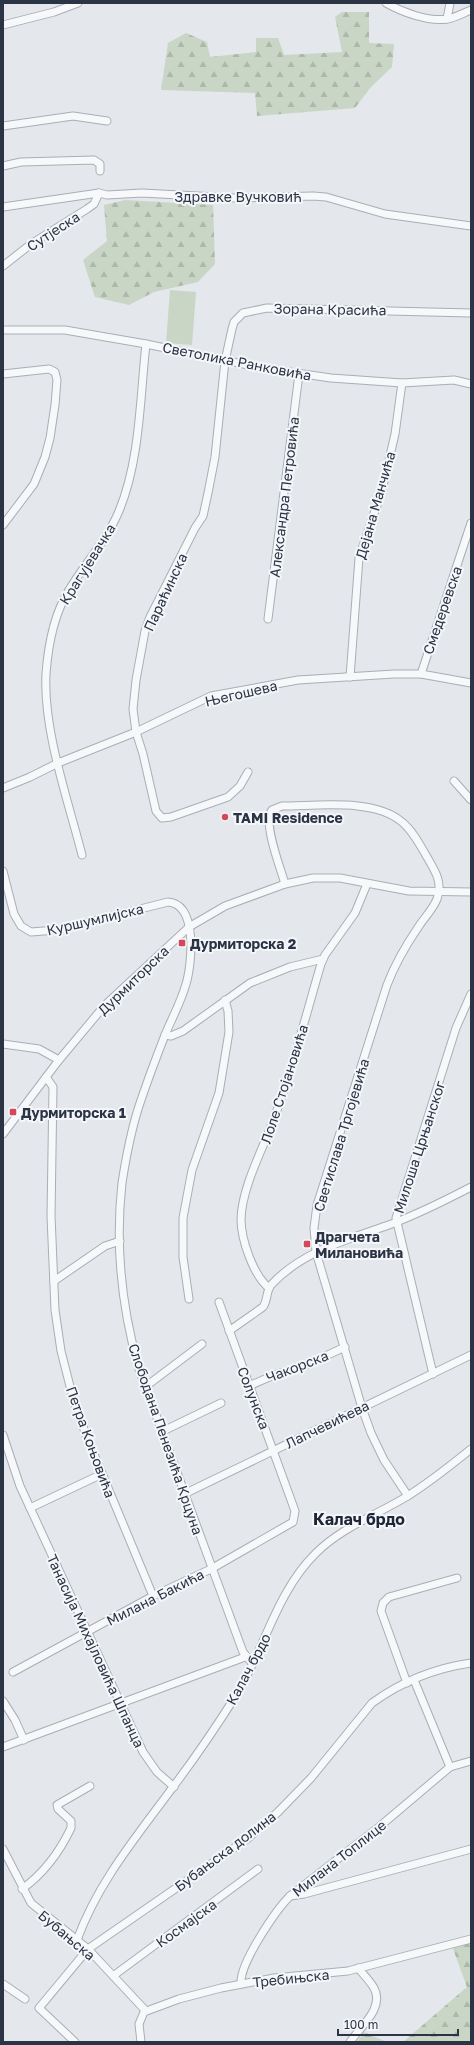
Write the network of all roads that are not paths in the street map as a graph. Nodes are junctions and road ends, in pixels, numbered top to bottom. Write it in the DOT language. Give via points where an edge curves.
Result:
graph roads {
  1 [pos="78,3"];
  2 [pos="386,3"];
  3 [pos="450,3"];
  4 [pos="471,10"];
  5 [pos="447,19"];
  6 [pos="3,25"];
  7 [pos="107,121"];
  8 [pos="3,126"];
  9 [pos="3,166"];
  10 [pos="100,172"];
  11 [pos="99,193"];
  12 [pos="3,207"];
  13 [pos="471,226"];
  14 [pos="3,266"];
  15 [pos="471,312"];
  16 [pos="3,330"];
  17 [pos="146,344"];
  18 [pos="225,361"];
  19 [pos="3,374"];
  20 [pos="299,374"];
  21 [pos="402,383"];
  22 [pos="471,384"];
  23 [pos="471,523"];
  24 [pos="3,525"];
  25 [pos="268,619"];
  26 [pos="421,674"];
  27 [pos="350,677"];
  28 [pos="471,683"];
  29 [pos="136,732"];
  30 [pos="58,763"];
  31 [pos="248,772"];
  32 [pos="454,781"];
  33 [pos="3,788"];
  34 [pos="471,800"];
  35 [pos="82,855"];
  36 [pos="3,871"];
  37 [pos="285,884"];
  38 [pos="367,884"];
  39 [pos="439,892"];
  40 [pos="471,892"];
  41 [pos="189,927"];
  42 [pos="323,959"];
  43 [pos="471,994"];
  44 [pos="226,1000"];
  45 [pos="165,1035"];
  46 [pos="3,1044"];
  47 [pos="59,1060"];
  48 [pos="46,1078"];
  49 [pos="3,1134"];
  50 [pos="471,1187"];
  51 [pos="395,1222"];
  52 [pos="120,1241"];
  53 [pos="316,1252"];
  54 [pos="54,1282"];
  55 [pos="269,1288"];
  56 [pos="189,1299"];
  57 [pos="219,1302"];
  58 [pos="229,1331"];
  59 [pos="202,1344"];
  60 [pos="345,1347"];
  61 [pos="471,1355"];
  62 [pos="433,1374"];
  63 [pos="249,1386"];
  64 [pos="144,1387"];
  65 [pos="221,1403"];
  66 [pos="362,1408"];
  67 [pos="161,1432"];
  68 [pos="3,1435"];
  69 [pos="471,1449"];
  70 [pos="274,1451"];
  71 [pos="102,1474"];
  72 [pos="184,1494"];
  73 [pos="408,1496"];
  74 [pos="30,1508"];
  75 [pos="295,1518"];
  76 [pos="211,1569"];
  77 [pos="457,1578"];
  78 [pos="153,1596"];
  79 [pos="87,1632"];
  80 [pos="245,1657"];
  81 [pos="252,1663"];
  82 [pos="471,1663"];
  83 [pos="13,1672"];
  84 [pos="414,1680"];
  85 [pos="407,1683"];
  86 [pos="3,1700"];
  87 [pos="120,1705"];
  88 [pos="24,1740"];
  89 [pos="3,1747"];
  90 [pos="471,1761"];
  91 [pos="450,1767"];
  92 [pos="90,1786"];
  93 [pos="174,1787"];
  94 [pos="3,1849"];
  95 [pos="471,1850"];
  96 [pos="258,1869"];
  97 [pos="22,1889"];
  98 [pos="290,1896"];
  99 [pos="77,1940"];
  100 [pos="471,1940"];
  101 [pos="88,1950"];
  102 [pos="358,1968"];
  103 [pos="113,1976"];
  104 [pos="3,1984"];
  105 [pos="241,1984"];
  106 [pos="25,1999"];
  107 [pos="145,2010"];
  108 [pos="75,2042"];
  109 [pos="141,2042"];
  110 [pos="350,2042"];
  1 -- 6 [label="street"];
  2 -- 5 [label="street" via="399,10"];
  3 -- 5 [label="street"];
  4 -- 5 [label="street"];
  7 -- 8 [label="street" via="73,116"];
  9 -- 10 [label="street" via="21,162 94,160 100,164"];
  11 -- 12 [label="street, Здравке Вучковић"];
  11 -- 13 [label="street, Здравке Вучковић" via="227,198 326,197 386,214"];
  11 -- 14 [label="street, Сутјеска" via="94,204 31,244"];
  15 -- 18 [label="street, Зорана Красића" via="297,307 255,309 243,313 234,322"];
  16 -- 17 [label="street, Светолика Ранковића" via="65,330"];
  17 -- 18 [label="street, Светолика Ранковића"];
  17 -- 30 [label="street, Крагујевачка" via="134,452 125,496 112,527 62,601 50,644 46,675 47,697"];
  18 -- 20 [label="street, Светолика Ранковића"];
  18 -- 29 [label="street, Параћинска" via="214,458 203,516 145,631 134,696"];
  19 -- 24 [label="street" via="49,369 55,372 57,380 50,438 42,465 34,484"];
  20 -- 21 [label="street, Светолика Ранковића"];
  20 -- 25 [label="street, Александра Петровића"];
  21 -- 22 [label="street, Светолика Ранковића" via="454,380"];
  21 -- 27 [label="street, Дејана Манчића" via="395,434 382,490 359,558"];
  23 -- 26 [label="street, Смедеревска"];
  26 -- 27 [label="street, Његошева"];
  26 -- 28 [label="street, Његошева"];
  27 -- 29 [label="street, Његошева" via="298,680 211,696"];
  29 -- 30 [label="street, Његошева"];
  29 -- 31 [label="street, Параћинска" via="156,811 162,818 228,797 240,786"];
  30 -- 33 [label="street, Његошева"];
  30 -- 35 [label="street, Крагујевачка"];
  32 -- 34 [label="street"];
  36 -- 41 [label="street, Куршумлијска" via="14,914 21,926 31,932 57,930 170,902 182,907"];
  37 -- 38 [label="street, Дурмиторска" via="327,878"];
  37 -- 39 [label="street" via="270,834 268,818 272,810 282,806 370,807 380,809 396,818 412,833 438,875"];
  37 -- 41 [label="street, Дурмиторска" via="225,906"];
  38 -- 39 [label="street, Дурмиторска" via="409,891"];
  38 -- 42 [label="street, Лоле Стојановића" via="355,913"];
  39 -- 40 [label="street, Дурмиторска"];
  39 -- 53 [label="street, Светислава Тргојевића" via="435,904 402,951 387,985 317,1205 314,1228"];
  41 -- 45 [label="street, Слободана Пенезића Крцуна" via="190,959 186,983"];
  41 -- 47 [label="street, Дурмиторска" via="105,1005"];
  42 -- 44 [label="street" via="260,978"];
  42 -- 55 [label="street, Лоле Стојановића" via="275,1116 242,1211 242,1229 248,1252 258,1275"];
  43 -- 51 [label="street, Милоша Црњанског" via="456,1028"];
  44 -- 45 [label="street" via="183,1031 171,1036"];
  44 -- 56 [label="street" via="229,1032 219,1092 192,1170 182,1218 183,1257"];
  45 -- 52 [label="street, Слободана Пенезића Крцуна" via="139,1107 128,1150 122,1184"];
  46 -- 47 [label="street" via="39,1049"];
  47 -- 48 [label="street, Дурмиторска"];
  48 -- 49 [label="street, Дурмиторска"];
  48 -- 54 [label="street, Петра Коњовића" via="53,1087 51,1185"];
  50 -- 51 [label="street"];
  51 -- 53 [label="street"];
  51 -- 62 [label="street, Милоша Црњанског"];
  52 -- 54 [label="street" via="105,1246"];
  52 -- 64 [label="street, Слободана Пенезића Крцуна" via="125,1310"];
  53 -- 55 [label="street" via="290,1267"];
  53 -- 60 [label="street, Светислава Тргојевића"];
  54 -- 71 [label="street, Петра Коњовића" via="56,1322 64,1366 78,1415"];
  55 -- 58 [label="street" via="262,1307"];
  57 -- 58 [label="street, Солунска"];
  58 -- 63 [label="street, Солунска"];
  59 -- 64 [label="street"];
  60 -- 63 [label="street, Чакорска"];
  60 -- 66 [label="street, Светислава Тргојевића"];
  61 -- 62 [label="street, Лапчевићева"];
  62 -- 66 [label="street, Лапчевићева"];
  63 -- 70 [label="street, Солунска"];
  64 -- 67 [label="street, Слободана Пенезића Крцуна"];
  65 -- 67 [label="street"];
  66 -- 70 [label="street, Лапчевићева"];
  66 -- 73 [label="street, Светислава Тргојевића" via="384,1460"];
  67 -- 72 [label="street, Слободана Пенезића Крцуна"];
  68 -- 74 [label="street, Танасија Михајловића Шпанца"];
  69 -- 73 [label="street, Калач брдо"];
  70 -- 72 [label="street, Лапчевићева"];
  70 -- 75 [label="street, Солунска" via="295,1511"];
  71 -- 74 [label="street"];
  71 -- 78 [label="street, Петра Коњовића"];
  72 -- 76 [label="street, Слободана Пенезића Крцуна"];
  73 -- 81 [label="street, Калач брдо" via="349,1529 313,1556 286,1594"];
  74 -- 79 [label="street, Танасија Михајловића Шпанца"];
  75 -- 76 [label="street, Милана Бакића" via="290,1526"];
  76 -- 78 [label="street, Милана Бакића"];
  76 -- 80 [label="street, Слободана Пенезића Крцуна"];
  77 -- 85 [label="street" via="389,1597 383,1603 381,1610"];
  78 -- 79 [label="street, Милана Бакића"];
  79 -- 83 [label="street, Милана Бакића"];
  79 -- 87 [label="street, Танасија Михајловића Шпанца"];
  80 -- 81 [label="street, Слободана Пенезића Крцуна"];
  80 -- 87 [label="street"];
  81 -- 93 [label="street, Калач брдо" via="236,1695"];
  82 -- 84 [label="street, Бубањска долина" via="456,1665"];
  84 -- 85 [label="street, Бубањска долина"];
  84 -- 91 [label="street"];
  85 -- 101 [label="street, Бубањска долина" via="372,1703 311,1778 261,1827"];
  86 -- 88 [label="street"];
  87 -- 88 [label="street"];
  87 -- 93 [label="street, Танасија Михајловића Шпанца" via="147,1760"];
  88 -- 89 [label="street"];
  90 -- 91 [label="street, Милана Топлице"];
  91 -- 98 [label="street, Милана Топлице" via="379,1827"];
  92 -- 97 [label="street" via="57,1805 71,1821 71,1828 48,1863 33,1881"];
  93 -- 99 [label="street, Калач брдо" via="112,1871 97,1896"];
  94 -- 97 [label="street, Бубањска"];
  95 -- 98 [label="street"];
  96 -- 103 [label="street, Космајска"];
  97 -- 99 [label="street, Бубањска" via="37,1909"];
  98 -- 105 [label="street, Милана Топлице" via="247,1960"];
  99 -- 101 [label="street, Бубањска"];
  100 -- 102 [label="street, Требињска"];
  101 -- 103 [label="street, Бубањска"];
  101 -- 108 [label="street, Бубањска долина" via="39,2008"];
  102 -- 105 [label="street, Требињска"];
  102 -- 110 [label="street" via="374,1988 376,2002 372,2014"];
  103 -- 107 [label="street, Бубањска"];
  104 -- 106 [label="street"];
  105 -- 107 [label="street, Требињска"];
  107 -- 109 [label="street" via="139,2024"];
}
